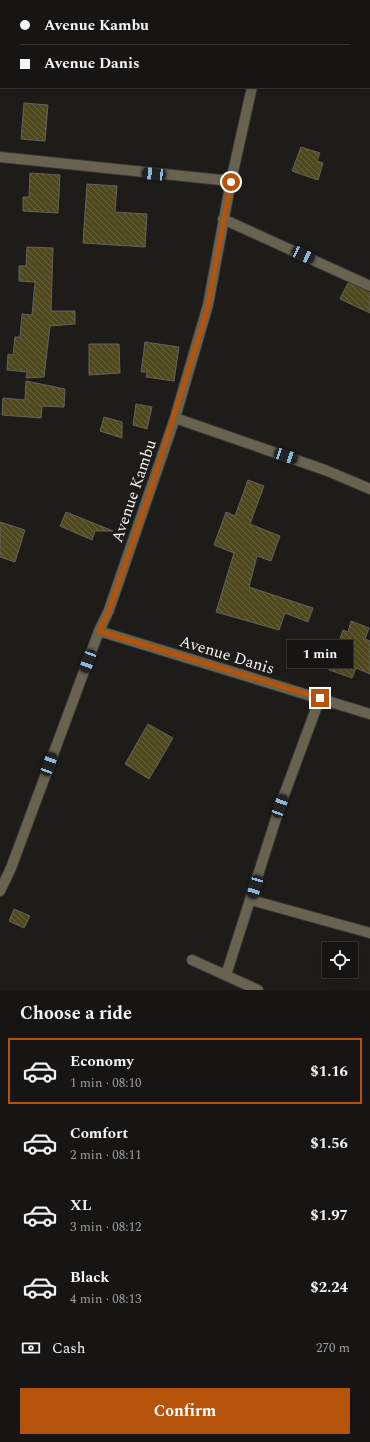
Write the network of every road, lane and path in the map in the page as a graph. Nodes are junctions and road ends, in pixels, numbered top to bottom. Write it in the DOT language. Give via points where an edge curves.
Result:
graph roads {
  1 [pos="252,88"];
  2 [pos="0,157"];
  3 [pos="231,182"];
  4 [pos="223,219"];
  5 [pos="370,286"];
  6 [pos="175,418"];
  7 [pos="370,489"];
  8 [pos="99,631"];
  9 [pos="320,698"];
  10 [pos="370,714"];
  11 [pos="0,892"];
  12 [pos="250,900"];
  13 [pos="370,933"];
  14 [pos="192,960"];
  15 [pos="226,975"];
  16 [pos="258,990"];
  1 -- 3 [label="street, Avenue Kambu"];
  2 -- 3 [label="street"];
  3 -- 4 [label="street, Avenue Kambu"];
  4 -- 5 [label="street"];
  4 -- 6 [label="street, Avenue Kambu" via="208,305"];
  6 -- 7 [label="street" via="325,470"];
  6 -- 8 [label="street, Avenue Kambu" via="109,610"];
  8 -- 9 [label="street, Avenue Danis"];
  8 -- 11 [label="street, Avenue Kambu"];
  9 -- 10 [label="street, Avenue Danis"];
  9 -- 12 [label="street" via="280,806"];
  12 -- 13 [label="street"];
  12 -- 15 [label="street"];
  14 -- 15 [label="street"];
  15 -- 16 [label="street"];
}
